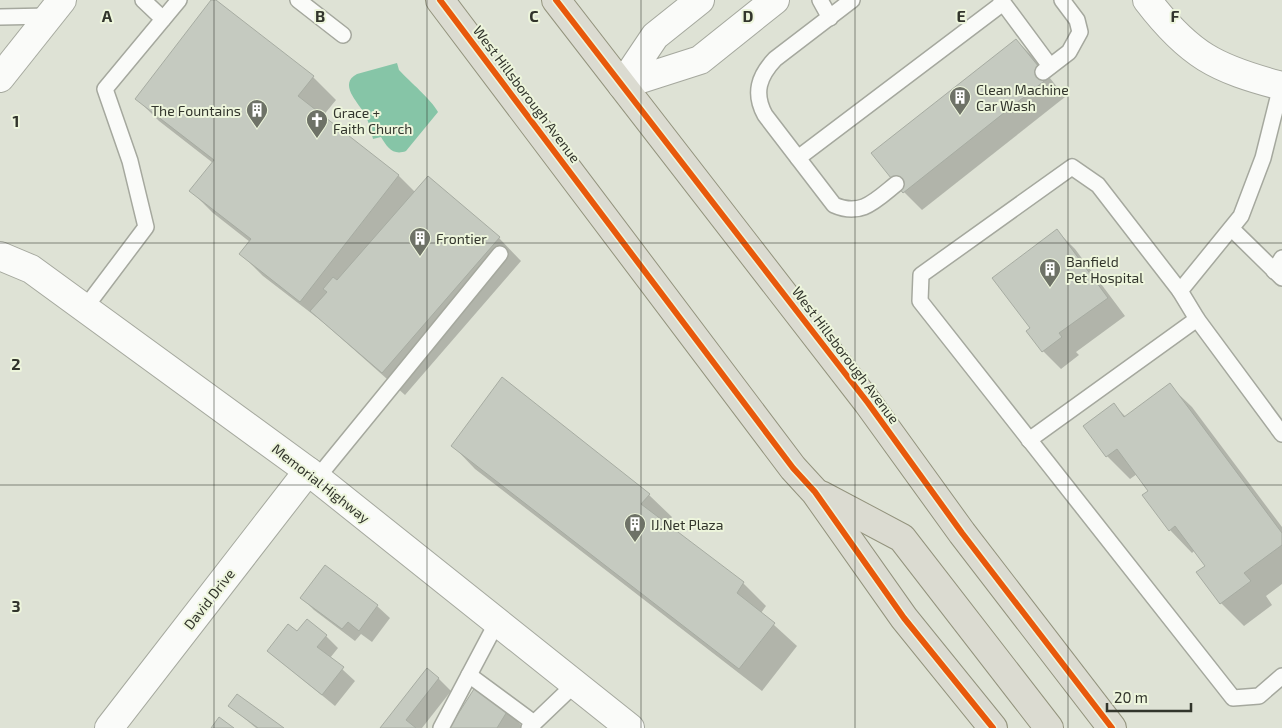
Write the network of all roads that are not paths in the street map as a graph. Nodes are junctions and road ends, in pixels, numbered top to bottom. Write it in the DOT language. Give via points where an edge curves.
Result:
graph roads {
  1 [pos="143,0"];
  2 [pos="179,0"];
  3 [pos="298,0"];
  4 [pos="440,0"];
  5 [pos="556,0"];
  6 [pos="700,0"];
  7 [pos="775,0"];
  8 [pos="820,0"];
  9 [pos="852,0"];
  10 [pos="1062,0"];
  11 [pos="1147,0"];
  12 [pos="1002,1"];
  13 [pos="55,8"];
  14 [pos="0,17"];
  15 [pos="830,18"];
  16 [pos="163,19"];
  17 [pos="343,35"];
  18 [pos="0,78"];
  19 [pos="622,85"];
  20 [pos="1282,86"];
  21 [pos="798,158"];
  22 [pos="896,184"];
  23 [pos="1232,229"];
  24 [pos="500,254"];
  25 [pos="0,256"];
  26 [pos="1282,258"];
  27 [pos="1278,275"];
  28 [pos="1180,291"];
  29 [pos="85,308"];
  30 [pos="1197,319"];
  31 [pos="1282,434"];
  32 [pos="1029,440"];
  33 [pos="312,475"];
  34 [pos="815,492"];
  35 [pos="497,622"];
  36 [pos="469,675"];
  37 [pos="1282,676"];
  38 [pos="575,684"];
  39 [pos="531,726"];
  40 [pos="109,728"];
  41 [pos="441,728"];
  42 [pos="630,728"];
  43 [pos="993,728"];
  44 [pos="1049,728"];
  45 [pos="1112,728"];
  1 -- 16 [label="lane"];
  2 -- 16 [label="lane"];
  3 -- 17 [label="lane"];
  4 -- 34 [label="main road, West Hillsborough Avenue" via="793,468"];
  5 -- 19 [label="main road, West Hillsborough Avenue"];
  6 -- 19 [label="street" via="655,36"];
  7 -- 19 [label="street" via="700,60"];
  8 -- 15 [label="lane"];
  9 -- 15 [label="lane"];
  10 -- 12 [label="lane" via="1077,20 1080,32 1069,52 1047,69"];
  11 -- 20 [label="street" via="1167,27 1205,59 1238,74"];
  12 -- 21 [label="lane"];
  13 -- 14 [label="lane"];
  13 -- 18 [label="street"];
  15 -- 21 [label="lane" via="775,58 759,83 759,104"];
  16 -- 29 [label="lane" via="105,89 130,161 146,227"];
  19 -- 45 [label="main road, West Hillsborough Avenue" via="868,403 962,533"];
  20 -- 23 [label="lane" via="1252,191"];
  21 -- 22 [label="lane" via="834,206 846,211 860,210"];
  23 -- 27 [label="lane"];
  23 -- 28 [label="lane"];
  24 -- 33 [label="lane"];
  25 -- 29 [label="street, Memorial Highway" via="31,269"];
  26 -- 27 [label="lane"];
  28 -- 30 [label="lane"];
  28 -- 32 [label="lane" via="1098,185 1072,167 921,275 920,302"];
  29 -- 33 [label="street, Memorial Highway"];
  30 -- 31 [label="lane"];
  30 -- 32 [label="lane"];
  32 -- 37 [label="lane" via="1233,698 1259,696"];
  33 -- 35 [label="street, Memorial Highway"];
  33 -- 40 [label="street, David Drive"];
  34 -- 43 [label="main road, West Hillsborough Avenue" via="904,618"];
  34 -- 44 [label="main road" via="902,538"];
  35 -- 36 [label="lane"];
  35 -- 38 [label="street, Memorial Highway"];
  36 -- 39 [label="lane"];
  36 -- 41 [label="lane"];
  38 -- 39 [label="lane"];
  38 -- 42 [label="street, Memorial Highway"];
}
